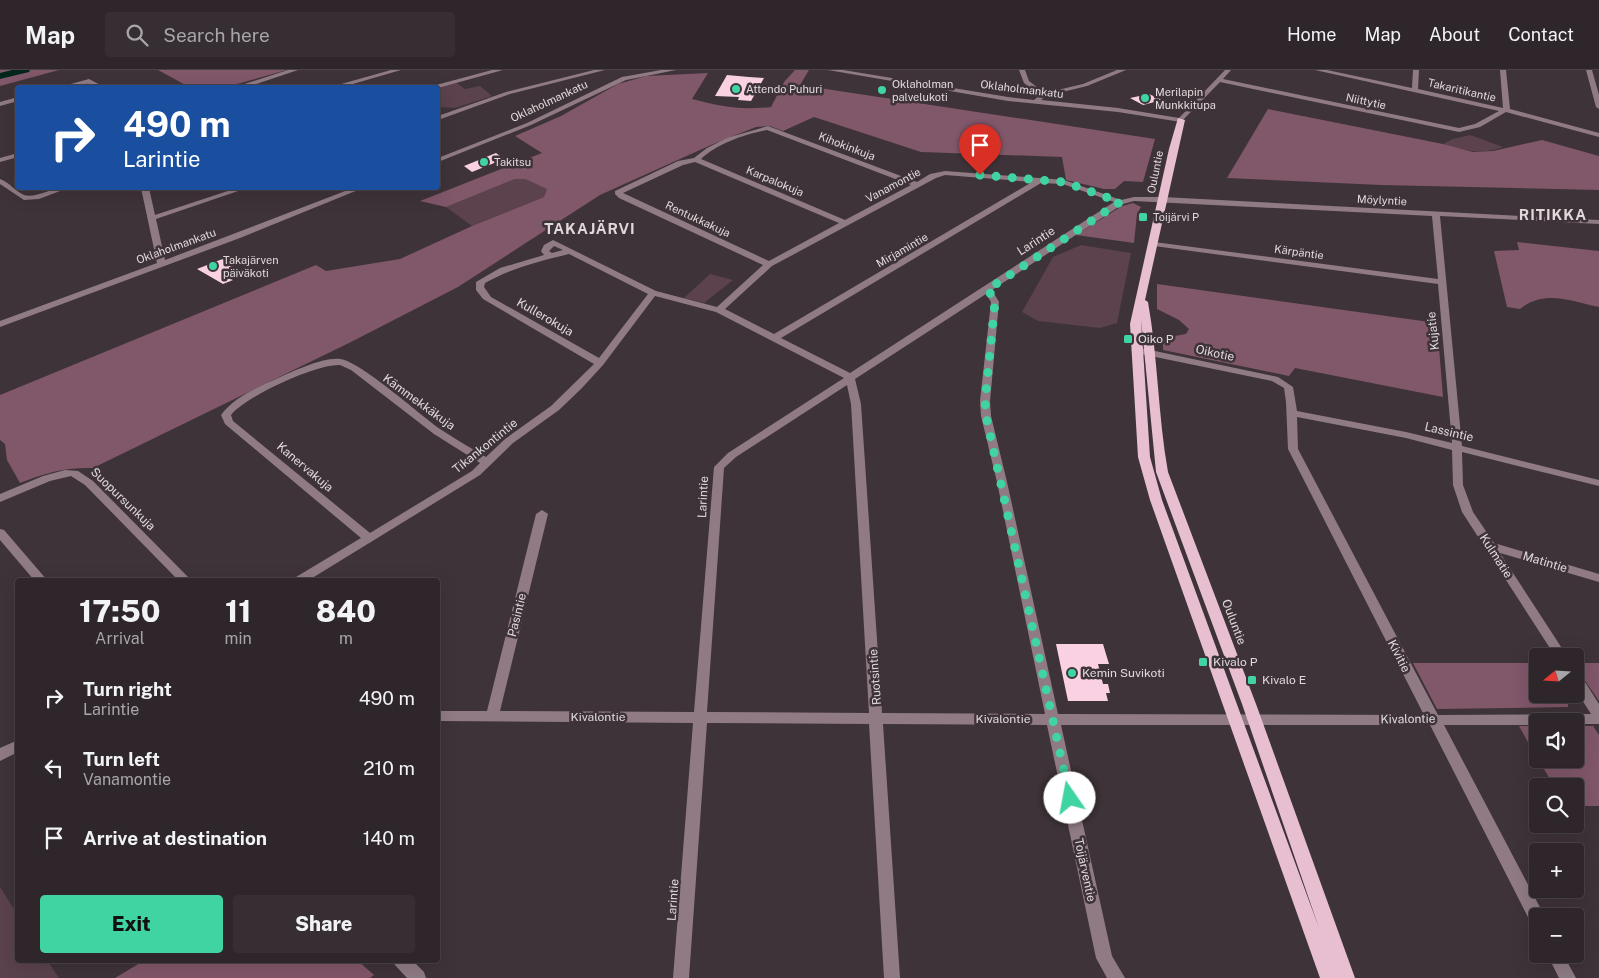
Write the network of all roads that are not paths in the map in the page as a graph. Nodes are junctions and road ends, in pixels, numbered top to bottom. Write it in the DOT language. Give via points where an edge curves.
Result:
graph roads {
  1 [pos="295,70"];
  2 [pos="398,70"];
  3 [pos="500,70"];
  4 [pos="602,70"];
  5 [pos="673,70"];
  6 [pos="831,70"];
  7 [pos="1022,70"];
  8 [pos="1123,70"];
  9 [pos="1228,70"];
  10 [pos="1318,70"];
  11 [pos="1416,70"];
  12 [pos="1504,70"];
  13 [pos="1589,70"];
  14 [pos="610,73"];
  15 [pos="617,76"];
  16 [pos="624,78"];
  17 [pos="1220,80"];
  18 [pos="71,85"];
  19 [pos="98,85"];
  20 [pos="246,85"];
  21 [pos="341,85"];
  22 [pos="440,85"];
  23 [pos="1415,89"];
  24 [pos="1044,95"];
  25 [pos="15,102"];
  26 [pos="1035,102"];
  27 [pos="0,104"];
  28 [pos="1599,107"];
  29 [pos="1505,110"];
  30 [pos="440,117"];
  31 [pos="1181,120"];
  32 [pos="1599,135"];
  33 [pos="15,156"];
  34 [pos="440,159"];
  35 [pos="0,160"];
  36 [pos="696,160"];
  37 [pos="1040,180"];
  38 [pos="0,181"];
  39 [pos="918,185"];
  40 [pos="58,190"];
  41 [pos="145,190"];
  42 [pos="237,190"];
  43 [pos="354,190"];
  44 [pos="1163,199"];
  45 [pos="1120,202"];
  46 [pos="1436,214"];
  47 [pos="152,218"];
  48 [pos="1599,222"];
  49 [pos="845,223"];
  50 [pos="1154,244"];
  51 [pos="570,251"];
  52 [pos="549,255"];
  53 [pos="161,263"];
  54 [pos="769,264"];
  55 [pos="1441,282"];
  56 [pos="987,290"];
  57 [pos="653,293"];
  58 [pos="1142,296"];
  59 [pos="719,310"];
  60 [pos="0,324"];
  61 [pos="774,338"];
  62 [pos="1136,350"];
  63 [pos="1150,352"];
  64 [pos="600,363"];
  65 [pos="850,377"];
  66 [pos="1287,385"];
  67 [pos="1291,412"];
  68 [pos="226,415"];
  69 [pos="1457,446"];
  70 [pos="486,462"];
  71 [pos="1599,483"];
  72 [pos="0,498"];
  73 [pos="542,514"];
  74 [pos="0,533"];
  75 [pos="370,539"];
  76 [pos="1490,546"];
  77 [pos="39,578"];
  78 [pos="183,578"];
  79 [pos="303,578"];
  80 [pos="1599,578"];
  81 [pos="1556,648"];
  82 [pos="1584,693"];
  83 [pos="440,716"];
  84 [pos="492,716"];
  85 [pos="1599,717"];
  86 [pos="700,718"];
  87 [pos="877,719"];
  88 [pos="1053,719"];
  89 [pos="1432,719"];
  90 [pos="1235,721"];
  91 [pos="1254,721"];
  92 [pos="15,747"];
  93 [pos="0,755"];
  94 [pos="1532,908"];
  95 [pos="404,963"];
  96 [pos="1560,963"];
  97 [pos="418,978"];
  98 [pos="681,978"];
  99 [pos="892,978"];
  100 [pos="1117,978"];
  101 [pos="1329,978"];
  102 [pos="1346,978"];
  103 [pos="1568,978"];
  1 -- 20 [label="street"];
  2 -- 21 [label="street"];
  3 -- 22 [label="street"];
  4 -- 14 [label="street"];
  4 -- 30 [label="street" via="508,93"];
  5 -- 16 [label="street, Oklaholmankatu"];
  6 -- 26 [label="street, Oklaholmankatu"];
  7 -- 24 [label="street" via="1026,82"];
  8 -- 24 [label="street" via="1086,85"];
  9 -- 17 [label="street, Ouluntie"];
  10 -- 23 [label="street, Takaritikantie"];
  11 -- 23 [label="street"];
  12 -- 29 [label="street" via="1508,105"];
  13 -- 28 [label="street"];
  15 -- 16 [label="street"];
  16 -- 34 [label="street, Oklaholmankatu" via="529,124"];
  17 -- 29 [label="street, Niittytie" via="1455,130 1466,130"];
  17 -- 31 [label="street, Ouluntie"];
  18 -- 19 [label="street" via="87,81"];
  23 -- 29 [label="street, Takaritikantie"];
  24 -- 26 [label="street"];
  25 -- 27 [label="street"];
  26 -- 31 [label="street, Oklaholmankatu"];
  29 -- 32 [label="street, Takaritikantie"];
  31 -- 44 [label="main road, Ouluntie"];
  33 -- 35 [label="street"];
  36 -- 39 [label="street, Kihokinkuja" via="716,146 768,128"];
  36 -- 49 [label="street, Karpalokuja"];
  36 -- 54 [label="street, Rentukkakuja" via="678,164 623,188 619,193"];
  37 -- 39 [label="street, Vanamontie" via="949,173 933,176"];
  37 -- 45 [label="street, Vanamontie" via="1076,186"];
  37 -- 61 [label="street, Mirjamintie"];
  38 -- 40 [label="street" via="24,198"];
  39 -- 49 [label="street, Vanamontie"];
  41 -- 47 [label="street"];
  42 -- 47 [label="street"];
  43 -- 53 [label="street, Oklaholmankatu"];
  44 -- 45 [label="street, Vanamontie"];
  44 -- 46 [label="street, Möylyntie"];
  44 -- 50 [label="main road, Ouluntie"];
  45 -- 56 [label="street, Larintie"];
  46 -- 48 [label="street, Möylyntie"];
  46 -- 55 [label="street, Kujatie"];
  47 -- 53 [label="street"];
  49 -- 54 [label="street, Vanamontie"];
  50 -- 55 [label="street, Kärpäntie"];
  50 -- 58 [label="main road, Ouluntie"];
  51 -- 52 [label="street"];
  51 -- 52 [label="street" via="554,242 545,251"];
  51 -- 57 [label="street"];
  52 -- 64 [label="street, Kullerokuja" via="530,259 492,275 480,283 480,290 494,302"];
  53 -- 60 [label="street, Oklaholmankatu"];
  54 -- 59 [label="street, Vanamontie"];
  55 -- 69 [label="street, Kujatie"];
  56 -- 65 [label="street, Larintie"];
  56 -- 88 [label="street, Toijärventie" via="995,302 986,416"];
  57 -- 59 [label="street"];
  57 -- 64 [label="street, Tikankontintie"];
  58 -- 62 [label="main road, Ouluntie" via="1135,324"];
  58 -- 63 [label="main road, Ouluntie"];
  59 -- 61 [label="street"];
  61 -- 65 [label="street"];
  62 -- 63 [label="street, Oikotie"];
  62 -- 90 [label="main road, Ouluntie" via="1144,457 1150,481"];
  63 -- 66 [label="street, Oikotie" via="1275,379"];
  63 -- 91 [label="main road, Ouluntie" via="1162,471"];
  64 -- 70 [label="street, Tikankontintie" via="567,398"];
  65 -- 86 [label="street, Larintie" via="732,454 719,467"];
  65 -- 87 [label="street, Ruotsintie" via="856,404"];
  66 -- 67 [label="street, Kivitie"];
  67 -- 69 [label="street, Lassintie"];
  67 -- 89 [label="street, Kivitie" via="1289,435 1292,449"];
  68 -- 70 [label="street, Kämmekkäkuja" via="236,404 275,383 310,368 338,362 354,368 438,432"];
  68 -- 75 [label="street, Kanervakuja" via="229,422"];
  69 -- 71 [label="street, Lassintie"];
  69 -- 76 [label="street, Kulmatie" via="1458,485 1468,512"];
  70 -- 75 [label="street, Tikankontintie" via="471,477"];
  72 -- 78 [label="street, Suopursunkuja" via="57,476 76,475 89,483"];
  73 -- 84 [label="street, Pasintie"];
  74 -- 77 [label="street"];
  75 -- 79 [label="street, Tikankontintie"];
  76 -- 80 [label="street, Matintie"];
  76 -- 81 [label="street, Kulmatie"];
  82 -- 85 [label="street"];
  83 -- 84 [label="street, Kivalontie"];
  84 -- 86 [label="street, Kivalontie"];
  85 -- 89 [label="street, Kivalontie"];
  86 -- 87 [label="street, Kivalontie"];
  86 -- 98 [label="street, Larintie"];
  87 -- 88 [label="street, Kivalontie"];
  87 -- 99 [label="street, Ruotsintie"];
  88 -- 90 [label="street, Kivalontie"];
  88 -- 100 [label="street, Toijärventie" via="1104,958"];
  89 -- 91 [label="street, Kivalontie"];
  89 -- 94 [label="street, Kivitie"];
  90 -- 91 [label="street, Kivalontie"];
  90 -- 101 [label="main road, Ouluntie"];
  91 -- 102 [label="main road, Ouluntie"];
  92 -- 93 [label="street"];
  95 -- 97 [label="street"];
  96 -- 103 [label="street"];
}
